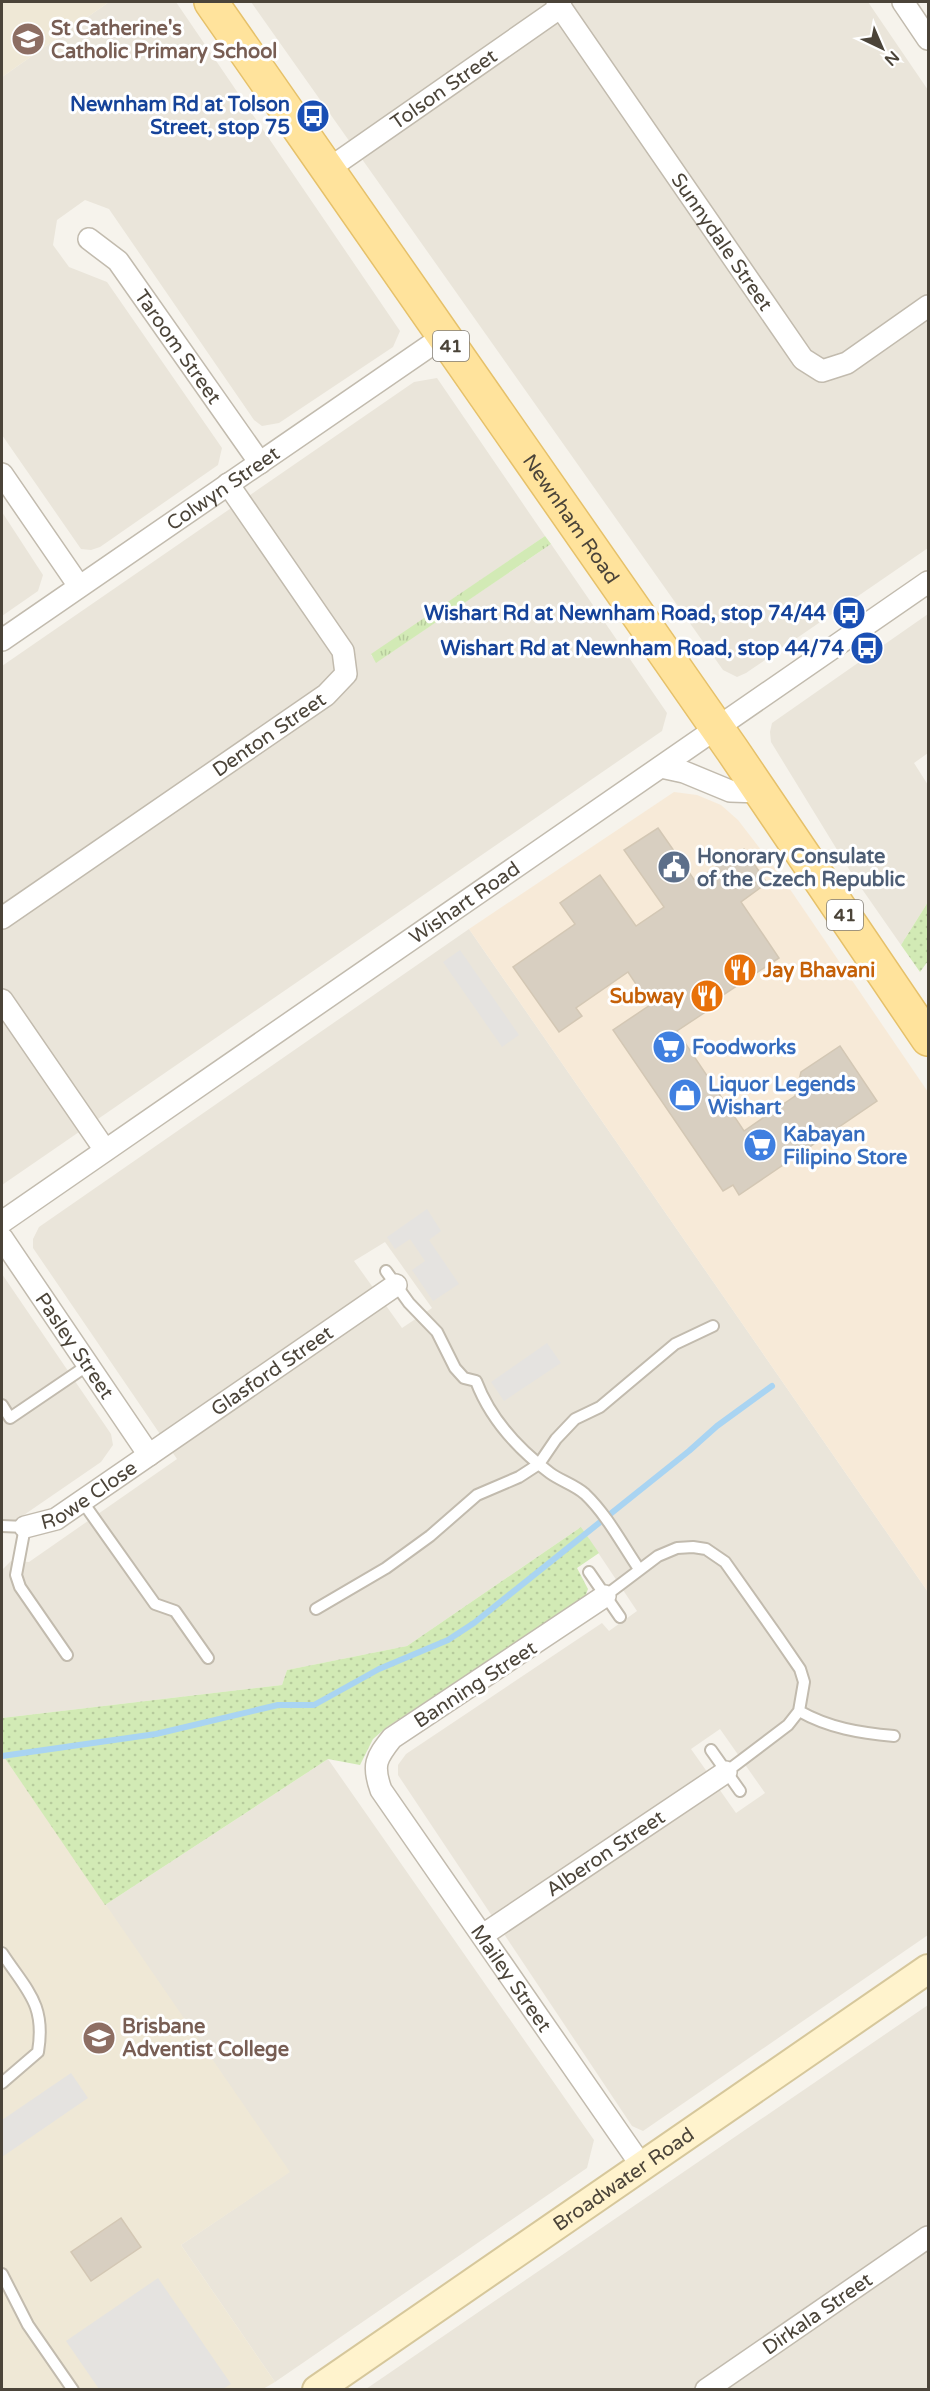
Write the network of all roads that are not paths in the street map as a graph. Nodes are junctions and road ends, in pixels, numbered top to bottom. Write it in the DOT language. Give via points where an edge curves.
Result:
graph roads {
  1 [pos="211,2"];
  2 [pos="903,2"];
  3 [pos="559,4"];
  4 [pos="928,39"];
  5 [pos="327,170"];
  6 [pos="89,239"];
  7 [pos="928,306"];
  8 [pos="444,336"];
  9 [pos="260,462"];
  10 [pos="2,474"];
  11 [pos="228,484"];
  12 [pos="928,582"];
  13 [pos="79,586"];
  14 [pos="2,640"];
  15 [pos="717,728"];
  16 [pos="661,767"];
  17 [pos="760,792"];
  18 [pos="2,918"];
  19 [pos="2,1000"];
  20 [pos="928,1039"];
  21 [pos="105,1150"];
  22 [pos="2,1222"];
  23 [pos="2,1238"];
  24 [pos="391,1278"];
  25 [pos="713,1326"];
  26 [pos="88,1365"];
  27 [pos="2,1405"];
  28 [pos="149,1455"];
  29 [pos="539,1464"];
  30 [pos="82,1502"];
  31 [pos="2,1526"];
  32 [pos="25,1527"];
  33 [pos="639,1569"];
  34 [pos="589,1572"];
  35 [pos="605,1596"];
  36 [pos="316,1609"];
  37 [pos="620,1617"];
  38 [pos="67,1655"];
  39 [pos="208,1658"];
  40 [pos="799,1711"];
  41 [pos="894,1736"];
  42 [pos="711,1750"];
  43 [pos="726,1772"];
  44 [pos="381,1790"];
  45 [pos="740,1791"];
  46 [pos="483,1935"];
  47 [pos="2,1953"];
  48 [pos="928,1969"];
  49 [pos="2,2083"];
  50 [pos="641,2165"];
  51 [pos="928,2237"];
  52 [pos="2,2274"];
  53 [pos="73,2390"];
  54 [pos="317,2390"];
  55 [pos="706,2390"];
  1 -- 5 [label="main road, Newnham Road / 41"];
  2 -- 4 [label="street"];
  3 -- 5 [label="street, Tolson Street"];
  3 -- 7 [label="street, Sunnydale Street" via="804,359 822,371 847,363"];
  5 -- 8 [label="main road, Newnham Road / 41"];
  6 -- 9 [label="street, Taroom Street" via="118,261"];
  8 -- 9 [label="street, Colwyn Street"];
  8 -- 15 [label="main road, Newnham Road / 41"];
  9 -- 11 [label="street, Colwyn Street"];
  10 -- 13 [label="street"];
  11 -- 13 [label="street, Colwyn Street"];
  11 -- 18 [label="street, Denton Street" via="343,651 346,675 326,695"];
  12 -- 15 [label="street, Wishart Road"];
  13 -- 14 [label="street, Colwyn Street"];
  15 -- 16 [label="street, Wishart Road"];
  15 -- 17 [label="main road, Newnham Road / 41"];
  16 -- 17 [label="street" via="730,791"];
  16 -- 21 [label="street, Wishart Road"];
  17 -- 20 [label="main road, Newnham Road / 41"];
  19 -- 21 [label="street"];
  21 -- 22 [label="street, Wishart Road"];
  23 -- 26 [label="street, Pasley Street"];
  24 -- 28 [label="street, Glasford Street"];
  24 -- 29 [label="lane" via="437,1332 455,1368 464,1378 476,1381 481,1395 514,1443"];
  25 -- 29 [label="lane" via="675,1344 600,1407 575,1419"];
  26 -- 27 [label="lane" via="10,1418"];
  26 -- 28 [label="street, Pasley Street"];
  28 -- 30 [label="street, Rowe Close"];
  29 -- 33 [label="lane" via="596,1505"];
  29 -- 36 [label="lane" via="477,1495 386,1568"];
  30 -- 32 [label="street, Rowe Close" via="56,1519"];
  30 -- 39 [label="lane" via="154,1604 175,1611"];
  31 -- 32 [label="lane"];
  32 -- 38 [label="lane" via="16,1575 20,1587"];
  33 -- 35 [label="lane"];
  33 -- 40 [label="lane" via="677,1548 706,1549 725,1562 800,1669 804,1682"];
  34 -- 35 [label="lane"];
  35 -- 37 [label="lane"];
  35 -- 44 [label="street, Banning Street" via="392,1738 379,1755 375,1772"];
  40 -- 41 [label="lane" via="859,1733"];
  40 -- 43 [label="lane" via="788,1725"];
  42 -- 43 [label="lane"];
  43 -- 45 [label="lane"];
  43 -- 46 [label="street, Alberon Street"];
  44 -- 46 [label="street, Mailey Street"];
  46 -- 50 [label="street, Mailey Street"];
  47 -- 49 [label="lane" via="37,2006 42,2029 38,2052"];
  48 -- 50 [label="main road, Broadwater Road"];
  50 -- 54 [label="main road, Broadwater Road"];
  51 -- 55 [label="street, Dirkala Street"];
  52 -- 53 [label="lane" via="28,2325"];
}
